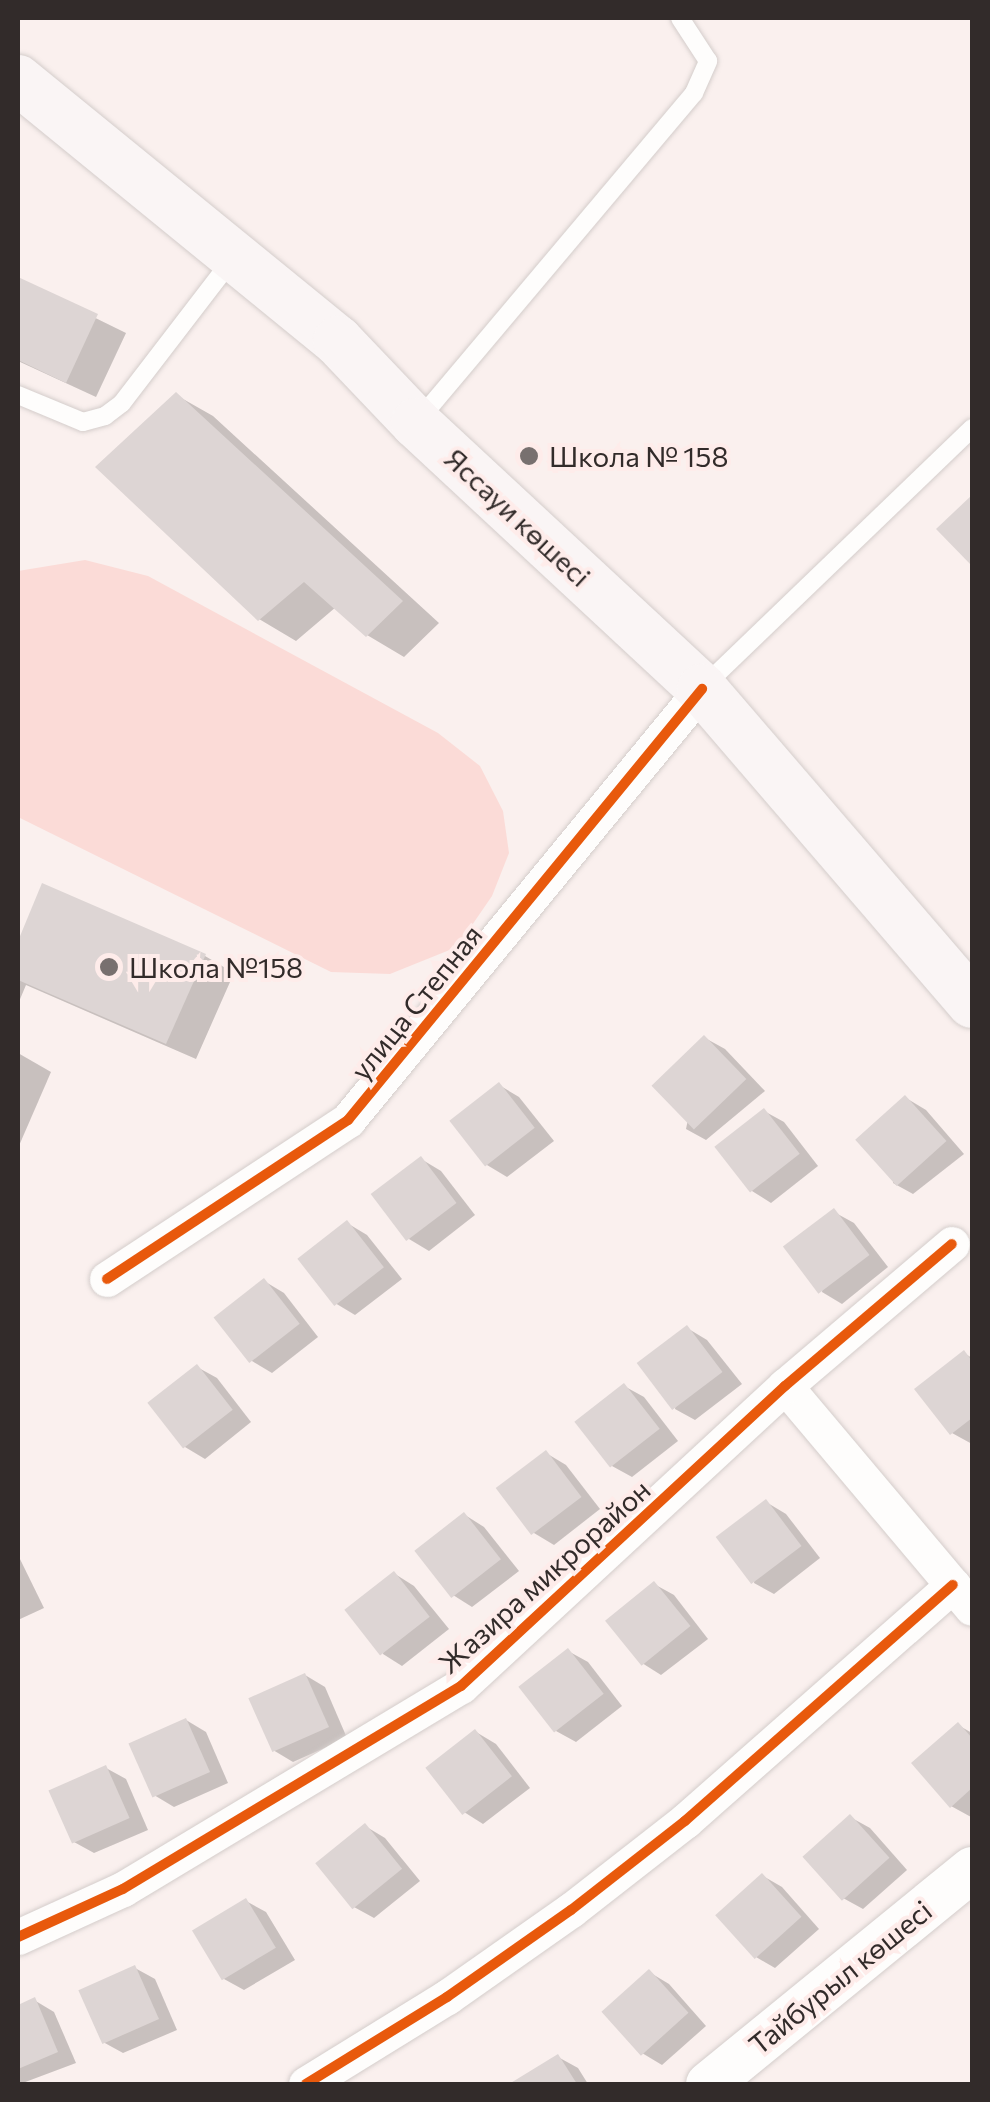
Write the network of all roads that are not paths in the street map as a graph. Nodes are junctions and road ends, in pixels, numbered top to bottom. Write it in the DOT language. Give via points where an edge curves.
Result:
graph roads {
  1 [pos="680,18"];
  2 [pos="18,80"];
  3 [pos="234,256"];
  4 [pos="18,395"];
  5 [pos="416,423"];
  6 [pos="972,428"];
  7 [pos="702,689"];
  8 [pos="972,1002"];
  9 [pos="952,1244"];
  10 [pos="107,1280"];
  11 [pos="785,1386"];
  12 [pos="963,1596"];
  13 [pos="972,1869"];
  14 [pos="18,1937"];
  15 [pos="306,2084"];
  16 [pos="708,2084"];
  1 -- 5 [label="lane" via="708,61 694,92"];
  2 -- 3 [label="main road, Яссауи көшесі"];
  3 -- 4 [label="lane" via="122,403 105,416 83,422"];
  3 -- 5 [label="main road, Яссауи көшесі" via="338,341"];
  5 -- 7 [label="main road, Яссауи көшесі"];
  6 -- 7 [label="lane"];
  7 -- 8 [label="main road, Яссауи көшесі"];
  7 -- 10 [label="street, улица Степная" via="348,1120"];
  9 -- 11 [label="street, Жазира микрорайон"];
  11 -- 12 [label="street"];
  11 -- 14 [label="street, Жазира микрорайон" via="461,1686 123,1890"];
  12 -- 15 [label="street" via="558,1920"];
  13 -- 16 [label="street, Тайбурыл көшесі"];
}
